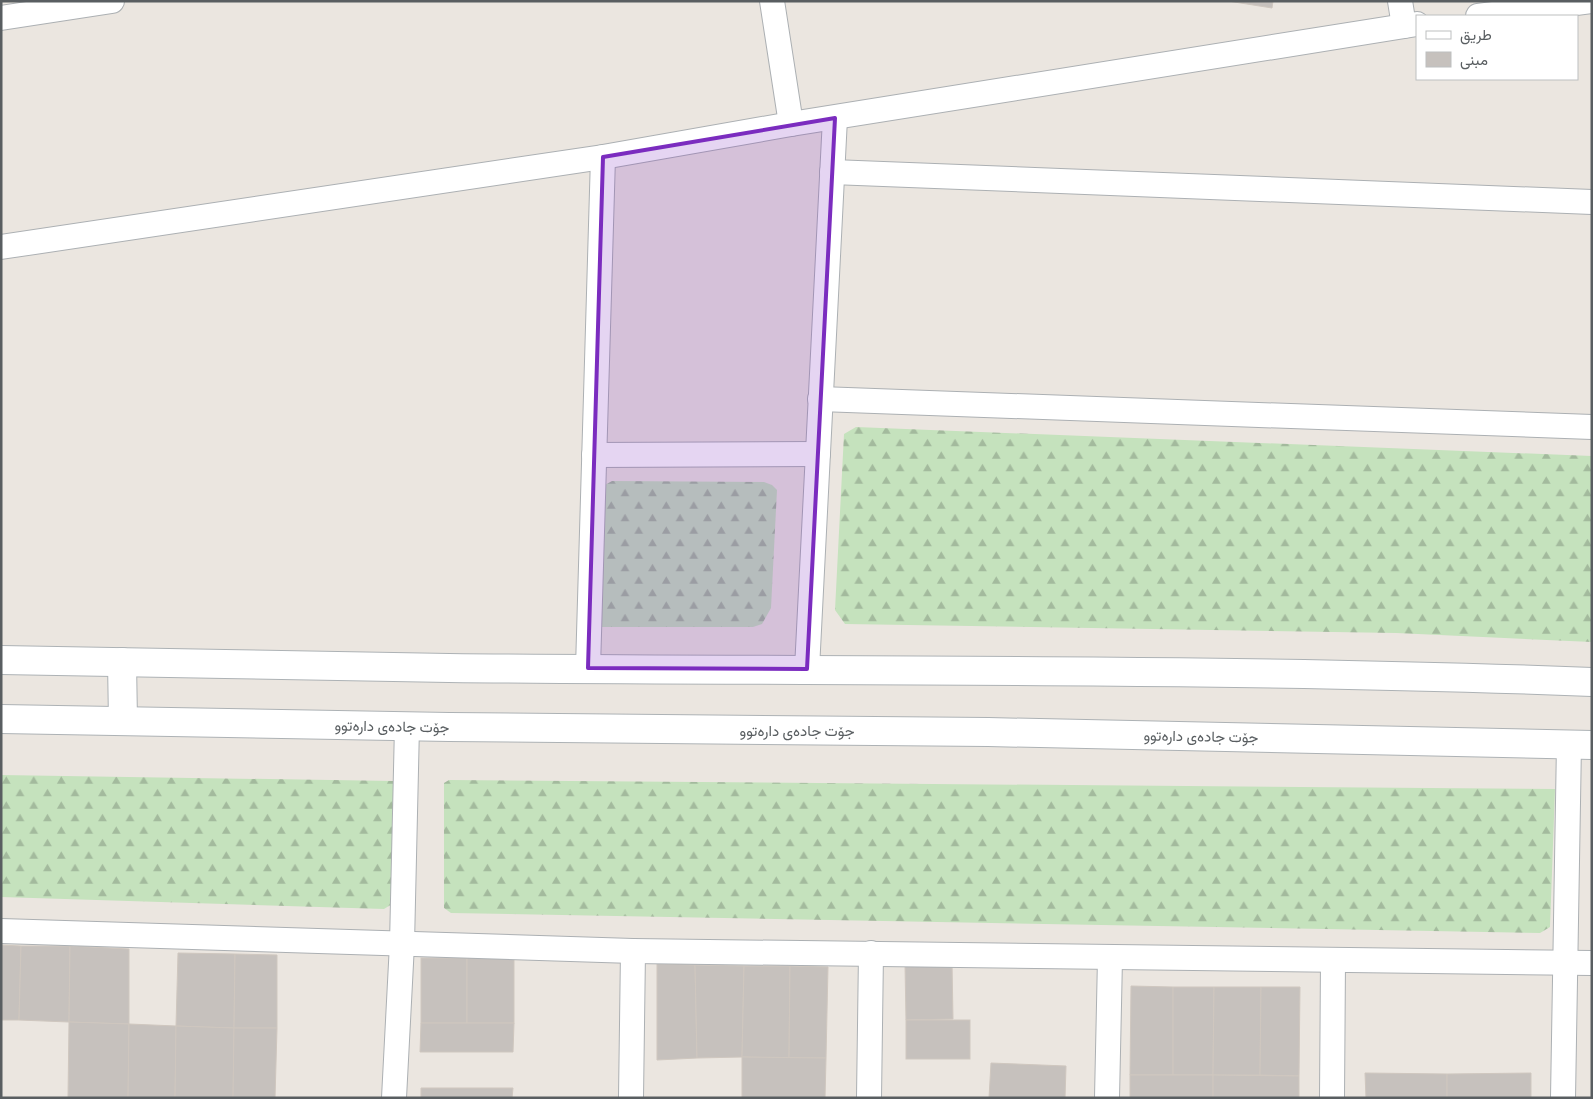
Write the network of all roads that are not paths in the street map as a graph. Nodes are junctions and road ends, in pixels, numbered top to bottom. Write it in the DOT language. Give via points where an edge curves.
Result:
graph roads {
  1 [pos="112,1"];
  2 [pos="772,1"];
  3 [pos="1400,1"];
  4 [pos="1591,1"];
  5 [pos="1486,15"];
  6 [pos="1,18"];
  7 [pos="1410,25"];
  8 [pos="835,118"];
  9 [pos="791,124"];
  10 [pos="603,157"];
  11 [pos="832,172"];
  12 [pos="1592,202"];
  13 [pos="1,247"];
  14 [pos="820,399"];
  15 [pos="1592,427"];
  16 [pos="818,454"];
  17 [pos="594,455"];
  18 [pos="1,660"];
  19 [pos="122,662"];
  20 [pos="588,668"];
  21 [pos="807,669"];
  22 [pos="1592,682"];
  23 [pos="1,719"];
  24 [pos="123,721"];
  25 [pos="407,726"];
  26 [pos="1580,744"];
  27 [pos="1,931"];
  28 [pos="402,944"];
  29 [pos="633,951"];
  30 [pos="871,953"];
  31 [pos="1110,958"];
  32 [pos="1333,961"];
  33 [pos="1565,962"];
  34 [pos="1592,963"];
  35 [pos="394,1098"];
  36 [pos="631,1098"];
  37 [pos="869,1098"];
  38 [pos="1107,1098"];
  39 [pos="1332,1098"];
  40 [pos="1563,1098"];
  1 -- 6 [label="street"];
  2 -- 9 [label="street"];
  3 -- 7 [label="street"];
  4 -- 5 [label="street"];
  7 -- 8 [label="street"];
  8 -- 9 [label="street"];
  8 -- 11 [label="street"];
  9 -- 10 [label="street"];
  10 -- 13 [label="street"];
  10 -- 17 [label="street"];
  11 -- 12 [label="street"];
  11 -- 14 [label="street"];
  14 -- 15 [label="street"];
  14 -- 16 [label="street"];
  16 -- 17 [label="street"];
  16 -- 21 [label="street"];
  17 -- 20 [label="street"];
  18 -- 19 [label="main road"];
  19 -- 20 [label="main road"];
  19 -- 24 [label="main road"];
  20 -- 21 [label="main road"];
  21 -- 22 [label="main road" via="1153,671"];
  23 -- 24 [label="main road, جۆت جادەی دارەتوو"];
  24 -- 25 [label="main road, جۆت جادەی دارەتوو"];
  25 -- 26 [label="main road, جۆت جادەی دارەتوو" via="988,732"];
  25 -- 28 [label="street"];
  26 -- 33 [label="street"];
  27 -- 28 [label="street"];
  28 -- 29 [label="street"];
  28 -- 35 [label="street"];
  29 -- 30 [label="street"];
  29 -- 36 [label="street"];
  30 -- 31 [label="street"];
  30 -- 37 [label="street"];
  31 -- 32 [label="street"];
  31 -- 38 [label="street"];
  32 -- 33 [label="street"];
  32 -- 39 [label="street"];
  33 -- 34 [label="street"];
  33 -- 40 [label="street"];
}
